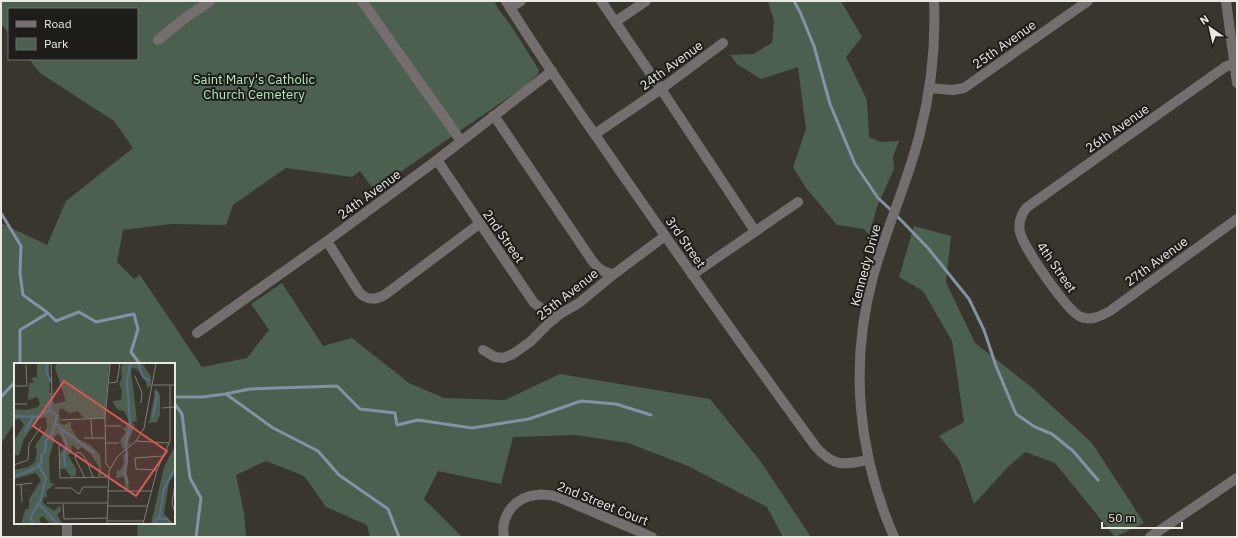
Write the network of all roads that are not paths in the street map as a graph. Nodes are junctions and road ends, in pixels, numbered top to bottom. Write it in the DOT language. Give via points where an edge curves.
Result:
graph roads {
  1 [pos="210,1"];
  2 [pos="362,1"];
  3 [pos="521,1"];
  4 [pos="601,1"];
  5 [pos="646,1"];
  6 [pos="934,1"];
  7 [pos="1088,1"];
  8 [pos="1226,1"];
  9 [pos="508,5"];
  10 [pos="615,22"];
  11 [pos="158,40"];
  12 [pos="723,43"];
  13 [pos="1235,63"];
  14 [pos="552,71"];
  15 [pos="1237,83"];
  16 [pos="929,88"];
  17 [pos="661,89"];
  18 [pos="493,116"];
  19 [pos="595,134"];
  20 [pos="461,141"];
  21 [pos="437,160"];
  22 [pos="798,202"];
  23 [pos="1237,219"];
  24 [pos="1020,220"];
  25 [pos="479,224"];
  26 [pos="755,231"];
  27 [pos="665,236"];
  28 [pos="327,241"];
  29 [pos="614,274"];
  30 [pos="692,275"];
  31 [pos="560,314"];
  32 [pos="1088,318"];
  33 [pos="197,333"];
  34 [pos="483,350"];
  35 [pos="868,460"];
  36 [pos="1237,478"];
  37 [pos="67,524"];
  38 [pos="66,537"];
  39 [pos="504,537"];
  40 [pos="652,537"];
  41 [pos="894,537"];
  42 [pos="1150,537"];
  1 -- 11 [label="street"];
  2 -- 20 [label="street"];
  3 -- 9 [label="street"];
  4 -- 10 [label="street"];
  5 -- 10 [label="street"];
  6 -- 16 [label="street, Kennedy Drive" via="934,44"];
  7 -- 16 [label="street, 25th Avenue" via="964,88"];
  8 -- 13 [label="street"];
  9 -- 14 [label="street, 3rd Street"];
  10 -- 17 [label="street"];
  12 -- 17 [label="street, 24th Avenue"];
  13 -- 15 [label="street"];
  13 -- 24 [label="street, 26th Avenue" via="1225,67 1026,208"];
  14 -- 18 [label="street, 24th Avenue"];
  14 -- 19 [label="street, 3rd Street"];
  16 -- 35 [label="street, Kennedy Drive" via="920,133 873,276 866,306 859,379 861,417"];
  17 -- 19 [label="street, 24th Avenue"];
  17 -- 26 [label="street"];
  18 -- 20 [label="street, 24th Avenue"];
  18 -- 29 [label="street" via="593,262 606,273"];
  19 -- 27 [label="street, 3rd Street"];
  20 -- 21 [label="street, 24th Avenue"];
  21 -- 25 [label="street, 2nd Street"];
  21 -- 28 [label="street, 24th Avenue"];
  22 -- 26 [label="street"];
  23 -- 32 [label="street, 27th Avenue" via="1110,311 1096,318"];
  24 -- 32 [label="street, 4th Street" via="1020,233 1037,265 1068,306 1081,317"];
  25 -- 28 [label="street" via="381,297 369,299 359,292"];
  25 -- 31 [label="street, 2nd Street" via="534,303"];
  26 -- 30 [label="street"];
  27 -- 29 [label="street, 25th Avenue"];
  27 -- 30 [label="street, 3rd Street"];
  28 -- 33 [label="street, 24th Avenue"];
  29 -- 31 [label="street, 25th Avenue" via="579,303"];
  30 -- 35 [label="street, 3rd Street" via="820,451 835,463"];
  31 -- 34 [label="street, 25th Avenue" via="508,358 495,356"];
  35 -- 41 [label="street, Kennedy Drive" via="885,517"];
  36 -- 42 [label="street"];
  37 -- 38 [label="street"];
  39 -- 40 [label="street, 2nd Street Court" via="506,516 513,506 535,495 558,497"];
}
